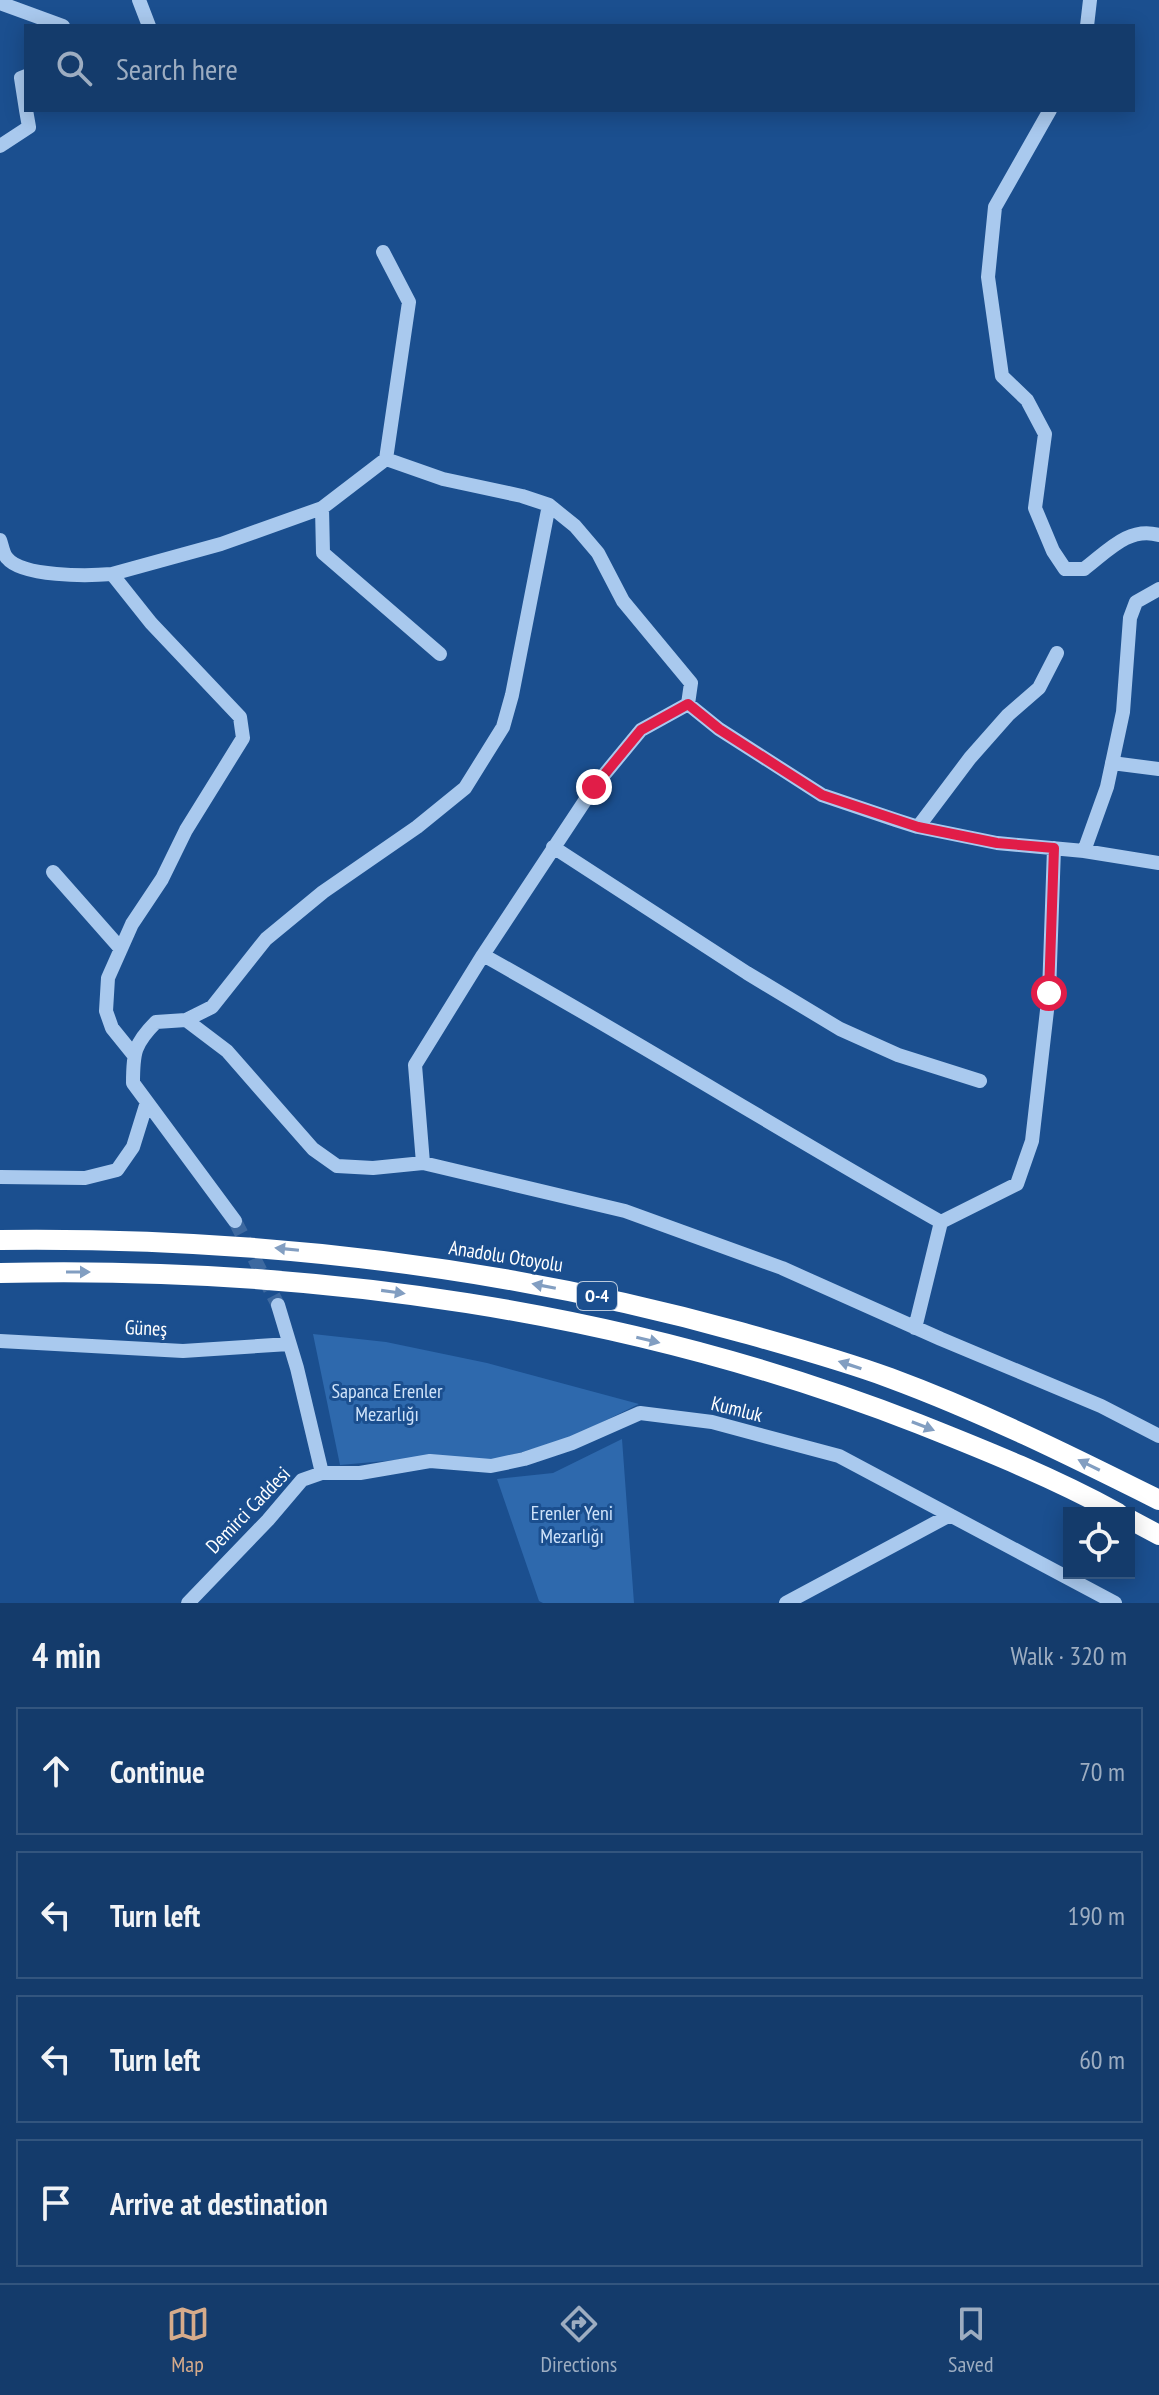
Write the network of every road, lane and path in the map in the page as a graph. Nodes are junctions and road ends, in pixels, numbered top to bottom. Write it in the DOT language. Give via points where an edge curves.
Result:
graph roads {
  1 [pos="139,0"];
  2 [pos="1090,0"];
  3 [pos="0,3"];
  4 [pos="58,24"];
  5 [pos="148,24"];
  6 [pos="1087,24"];
  7 [pos="24,77"];
  8 [pos="24,97"];
  9 [pos="26,112"];
  10 [pos="1049,112"];
  11 [pos="0,146"];
  12 [pos="383,252"];
  13 [pos="386,459"];
  14 [pos="549,505"];
  15 [pos="322,508"];
  16 [pos="1159,535"];
  17 [pos="0,540"];
  18 [pos="112,574"];
  19 [pos="1159,589"];
  20 [pos="1057,653"];
  21 [pos="440,654"];
  22 [pos="688,704"];
  23 [pos="1112,763"];
  24 [pos="1159,769"];
  25 [pos="918,827"];
  26 [pos="553,847"];
  27 [pos="1054,848"];
  28 [pos="1084,851"];
  29 [pos="1159,863"];
  30 [pos="53,872"];
  31 [pos="121,949"];
  32 [pos="483,955"];
  33 [pos="186,1020"];
  34 [pos="133,1054"];
  35 [pos="980,1081"];
  36 [pos="147,1102"];
  37 [pos="423,1163"];
  38 [pos="0,1177"];
  39 [pos="235,1221"];
  40 [pos="941,1222"];
  41 [pos="0,1240"];
  42 [pos="0,1273"];
  43 [pos="278,1305"];
  44 [pos="915,1328"];
  45 [pos="0,1341"];
  46 [pos="289,1344"];
  47 [pos="1159,1436"];
  48 [pos="322,1473"];
  49 [pos="1159,1500"];
  50 [pos="1105,1507"];
  51 [pos="950,1515"];
  52 [pos="1135,1522"];
  53 [pos="1159,1535"];
  54 [pos="188,1603"];
  55 [pos="786,1603"];
  56 [pos="1115,1603"];
  1 -- 5 [label="street"];
  2 -- 6 [label="street"];
  3 -- 4 [label="street"];
  7 -- 8 [label="street"];
  9 -- 11 [label="street" via="29,127"];
  10 -- 16 [label="street" via="995,207 988,277 1002,376 1027,400 1045,434 1035,508 1065,569 1084,569 1120,540 1148,532"];
  12 -- 13 [label="street" via="409,302"];
  13 -- 14 [label="street"];
  13 -- 15 [label="street"];
  14 -- 22 [label="street" via="598,553 623,601 691,683"];
  14 -- 33 [label="street" via="503,727 465,788 266,939 212,1007"];
  15 -- 18 [label="street" via="221,544"];
  15 -- 21 [label="street" via="323,553"];
  17 -- 18 [label="street" via="6,557 19,567 72,577"];
  18 -- 31 [label="street" via="240,717 243,738"];
  19 -- 23 [label="street" via="1136,602 1130,618 1123,712"];
  20 -- 25 [label="street" via="1039,688 970,758"];
  22 -- 25 [label="street" via="822,795"];
  22 -- 26 [label="street" via="641,730"];
  23 -- 24 [label="street"];
  23 -- 28 [label="street"];
  25 -- 27 [label="street"];
  26 -- 32 [label="street"];
  26 -- 35 [label="street" via="840,1029 898,1055"];
  27 -- 28 [label="street"];
  27 -- 40 [label="street" via="1049,993 1032,1141 1017,1184"];
  28 -- 29 [label="street"];
  30 -- 31 [label="street"];
  31 -- 34 [label="street" via="108,978 106,1011"];
  32 -- 37 [label="street" via="415,1065"];
  32 -- 40 [label="street"];
  33 -- 34 [label="street" via="156,1022"];
  33 -- 37 [label="street" via="227,1051 313,1149 337,1166"];
  34 -- 36 [label="street" via="133,1083"];
  36 -- 38 [label="street" via="133,1147 117,1170 85,1178"];
  36 -- 39 [label="street"];
  37 -- 44 [label="street" via="625,1211 782,1268"];
  40 -- 44 [label="street"];
  49 -- 41 [label="highway, Anadolu Otoyolu / O-4, one-way" via="1009,1426 889,1378 605,1297 506,1278 278,1248 140,1240"];
  42 -- 50 [label="highway, O-4, one-way" via="287,1279 499,1307 813,1385 997,1455"];
  43 -- 46 [label="street, Demirci Caddesi"];
  44 -- 47 [label="street"];
  45 -- 46 [label="street, Güneş" via="183,1351"];
  46 -- 48 [label="street, Demirci Caddesi"];
  48 -- 51 [label="street, Kumluk" via="360,1473 430,1461 491,1466 572,1443 640,1413 712,1422 839,1456"];
  48 -- 54 [label="street, Demirci Caddesi" via="302,1480"];
  51 -- 55 [label="street"];
  51 -- 56 [label="street, Kumluk"];
  52 -- 53 [label="highway"];
}
